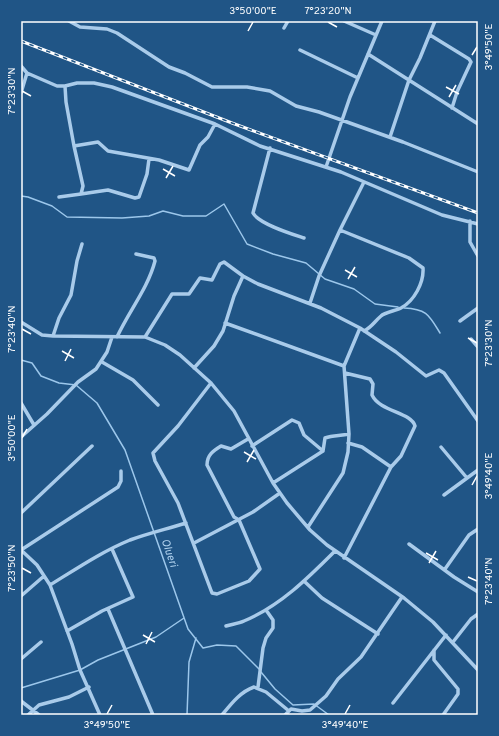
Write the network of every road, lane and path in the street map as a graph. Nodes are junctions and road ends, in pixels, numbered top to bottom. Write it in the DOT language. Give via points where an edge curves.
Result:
graph roads {
  1 [pos="69,21"];
  2 [pos="288,21"];
  3 [pos="344,21"];
  4 [pos="382,21"];
  5 [pos="435,21"];
  6 [pos="284,28"];
  7 [pos="376,35"];
  8 [pos="430,35"];
  9 [pos="300,50"];
  10 [pos="368,54"];
  11 [pos="21,66"];
  12 [pos="27,73"];
  13 [pos="358,78"];
  14 [pos="409,80"];
  15 [pos="65,86"];
  16 [pos="21,93"];
  17 [pos="452,108"];
  18 [pos="342,120"];
  19 [pos="215,124"];
  20 [pos="478,124"];
  21 [pos="390,137"];
  22 [pos="74,146"];
  23 [pos="270,148"];
  24 [pos="149,160"];
  25 [pos="326,167"];
  26 [pos="478,172"];
  27 [pos="364,182"];
  28 [pos="81,194"];
  29 [pos="60,197"];
  30 [pos="470,221"];
  31 [pos="478,224"];
  32 [pos="340,230"];
  33 [pos="304,238"];
  34 [pos="82,244"];
  35 [pos="136,254"];
  36 [pos="478,256"];
  37 [pos="243,276"];
  38 [pos="310,303"];
  39 [pos="478,308"];
  40 [pos="21,322"];
  41 [pos="460,322"];
  42 [pos="225,323"];
  43 [pos="362,329"];
  44 [pos="53,336"];
  45 [pos="112,337"];
  46 [pos="117,337"];
  47 [pos="145,337"];
  48 [pos="471,339"];
  49 [pos="478,347"];
  50 [pos="102,362"];
  51 [pos="344,366"];
  52 [pos="194,368"];
  53 [pos="345,373"];
  54 [pos="211,383"];
  55 [pos="21,403"];
  56 [pos="158,406"];
  57 [pos="478,421"];
  58 [pos="34,425"];
  59 [pos="349,434"];
  60 [pos="21,437"];
  61 [pos="248,439"];
  62 [pos="348,443"];
  63 [pos="92,446"];
  64 [pos="252,446"];
  65 [pos="441,446"];
  66 [pos="323,451"];
  67 [pos="392,467"];
  68 [pos="478,470"];
  69 [pos="121,471"];
  70 [pos="467,478"];
  71 [pos="273,483"];
  72 [pos="280,493"];
  73 [pos="444,495"];
  74 [pos="21,512"];
  75 [pos="239,520"];
  76 [pos="186,523"];
  77 [pos="308,527"];
  78 [pos="478,529"];
  79 [pos="194,543"];
  80 [pos="409,544"];
  81 [pos="112,548"];
  82 [pos="21,550"];
  83 [pos="336,551"];
  84 [pos="344,558"];
  85 [pos="445,570"];
  86 [pos="44,576"];
  87 [pos="305,582"];
  88 [pos="50,585"];
  89 [pos="478,592"];
  90 [pos="21,596"];
  91 [pos="402,597"];
  92 [pos="108,609"];
  93 [pos="266,610"];
  94 [pos="478,615"];
  95 [pos="226,626"];
  96 [pos="67,632"];
  97 [pos="378,634"];
  98 [pos="446,635"];
  99 [pos="41,642"];
  100 [pos="453,642"];
  101 [pos="434,650"];
  102 [pos="21,659"];
  103 [pos="478,670"];
  104 [pos="88,687"];
  105 [pos="258,687"];
  106 [pos="21,701"];
  107 [pos="393,702"];
  108 [pos="32,709"];
  109 [pos="289,711"];
  110 [pos="302,711"];
  111 [pos="28,715"];
  112 [pos="39,715"];
  113 [pos="100,715"];
  114 [pos="153,715"];
  115 [pos="222,715"];
  116 [pos="285,715"];
  117 [pos="306,715"];
  118 [pos="444,715"];
  1 -- 18 [label="street" via="80,27 107,29 117,33 169,67 185,72 212,87 247,87 270,91 290,103"];
  2 -- 6 [label="street"];
  3 -- 7 [label="street"];
  4 -- 7 [label="street"];
  5 -- 8 [label="street"];
  7 -- 10 [label="street"];
  8 -- 14 [label="street"];
  8 -- 17 [label="street" via="471,62"];
  9 -- 13 [label="street"];
  10 -- 13 [label="street"];
  10 -- 14 [label="street"];
  11 -- 12 [label="street"];
  12 -- 15 [label="street" via="51,84"];
  12 -- 16 [label="street"];
  13 -- 18 [label="street"];
  14 -- 17 [label="street"];
  14 -- 21 [label="street"];
  15 -- 19 [label="street" via="77,82 112,87"];
  15 -- 22 [label="street"];
  17 -- 20 [label="street"];
  18 -- 21 [label="street"];
  18 -- 25 [label="street"];
  19 -- 23 [label="street"];
  19 -- 24 [label="street" via="200,145 189,170 159,160"];
  21 -- 26 [label="street"];
  22 -- 24 [label="street" via="98,142 108,151"];
  22 -- 28 [label="street" via="83,186"];
  23 -- 25 [label="street"];
  23 -- 33 [label="street" via="253,213 266,223"];
  24 -- 28 [label="street" via="139,197 108,190"];
  25 -- 27 [label="street"];
  27 -- 30 [label="street" via="442,215"];
  27 -- 32 [label="street"];
  28 -- 29 [label="street"];
  30 -- 31 [label="street"];
  30 -- 36 [label="street" via="470,242"];
  32 -- 38 [label="street" via="318,276"];
  32 -- 43 [label="street" via="408,258 423,268 420,285 409,303 382,315 372,326"];
  34 -- 44 [label="street" via="71,295"];
  35 -- 46 [label="street" via="150,256 155,261 140,297"];
  37 -- 38 [label="street"];
  37 -- 42 [label="street"];
  37 -- 47 [label="street" via="222,262 212,280 200,278 189,294 172,294"];
  38 -- 43 [label="street"];
  39 -- 41 [label="street"];
  40 -- 44 [label="street" via="42,335"];
  42 -- 51 [label="street"];
  42 -- 52 [label="street" via="214,346"];
  43 -- 51 [label="street"];
  43 -- 57 [label="street" via="426,376 439,370 444,373"];
  44 -- 45 [label="street"];
  45 -- 46 [label="street"];
  45 -- 50 [label="street"];
  46 -- 47 [label="street"];
  47 -- 52 [label="street" via="175,352"];
  48 -- 49 [label="street"];
  50 -- 56 [label="street" via="133,380"];
  50 -- 58 [label="street" via="92,374 78,382"];
  51 -- 53 [label="street"];
  52 -- 54 [label="street"];
  53 -- 59 [label="street"];
  53 -- 67 [label="street" via="370,379 373,384 372,395 378,403 414,422 413,434"];
  54 -- 61 [label="street" via="234,411"];
  54 -- 76 [label="street" via="178,426 153,453"];
  55 -- 58 [label="street"];
  58 -- 60 [label="street"];
  59 -- 62 [label="street"];
  59 -- 66 [label="street" via="325,438"];
  61 -- 64 [label="street"];
  61 -- 75 [label="street" via="231,449 221,446 213,451 207,460 224,500 234,517"];
  62 -- 67 [label="street" via="362,447"];
  62 -- 77 [label="street" via="343,473"];
  63 -- 74 [label="street"];
  64 -- 66 [label="street" via="292,420 299,423 304,435"];
  64 -- 71 [label="street"];
  65 -- 70 [label="street"];
  66 -- 71 [label="street"];
  67 -- 84 [label="street"];
  68 -- 70 [label="street"];
  69 -- 82 [label="street" via="118,487"];
  70 -- 73 [label="street"];
  71 -- 72 [label="street"];
  72 -- 75 [label="street"];
  72 -- 77 [label="street"];
  75 -- 79 [label="street"];
  75 -- 79 [label="street" via="260,569 249,581 217,594 212,593"];
  76 -- 79 [label="street"];
  76 -- 81 [label="street"];
  77 -- 83 [label="street"];
  78 -- 85 [label="street" via="469,535"];
  80 -- 85 [label="street"];
  81 -- 88 [label="street"];
  81 -- 92 [label="street" via="133,597"];
  82 -- 86 [label="street" via="37,565"];
  83 -- 84 [label="street"];
  83 -- 87 [label="street"];
  84 -- 91 [label="street"];
  85 -- 89 [label="street"];
  86 -- 88 [label="street"];
  86 -- 90 [label="street"];
  87 -- 93 [label="street"];
  87 -- 97 [label="street" via="322,598"];
  88 -- 96 [label="street"];
  91 -- 97 [label="street"];
  91 -- 98 [label="street"];
  92 -- 96 [label="street"];
  92 -- 114 [label="street"];
  93 -- 95 [label="street" via="243,622"];
  93 -- 105 [label="street" via="273,620 273,628 266,638"];
  94 -- 100 [label="street" via="471,619"];
  96 -- 104 [label="street"];
  97 -- 110 [label="street" via="326,696 310,710"];
  98 -- 100 [label="street"];
  98 -- 101 [label="street"];
  99 -- 102 [label="street"];
  100 -- 103 [label="street"];
  101 -- 107 [label="street"];
  101 -- 118 [label="street" via="434,660 458,689 458,694"];
  104 -- 108 [label="street"];
  104 -- 113 [label="street"];
  105 -- 109 [label="street"];
  105 -- 115 [label="street" via="247,690"];
  106 -- 108 [label="street"];
  108 -- 111 [label="street"];
  108 -- 112 [label="street"];
  109 -- 110 [label="street"];
  109 -- 116 [label="street"];
  110 -- 117 [label="street"];
}
